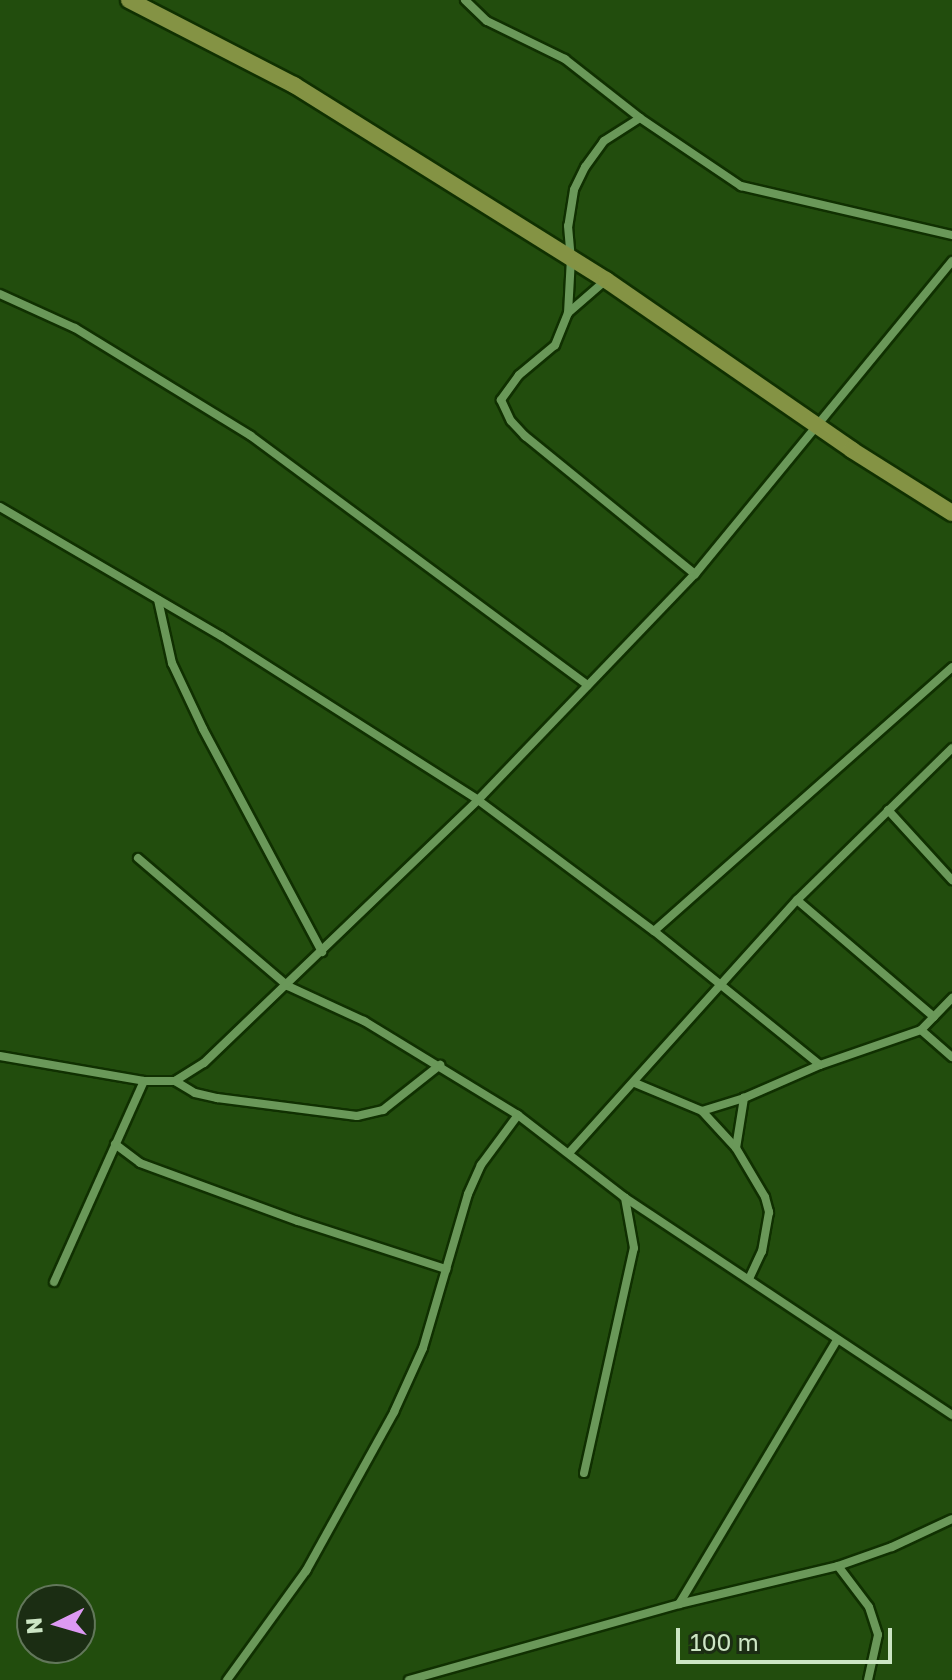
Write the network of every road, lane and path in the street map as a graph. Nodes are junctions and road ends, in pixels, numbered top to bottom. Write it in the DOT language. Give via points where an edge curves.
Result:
graph roads {
  1 [pos="129,0"];
  2 [pos="465,0"];
  3 [pos="640,118"];
  4 [pos="952,235"];
  5 [pos="571,258"];
  6 [pos="952,261"];
  7 [pos="606,280"];
  8 [pos="0,294"];
  9 [pos="568,313"];
  10 [pos="818,426"];
  11 [pos="0,507"];
  12 [pos="952,513"];
  13 [pos="695,574"];
  14 [pos="158,600"];
  15 [pos="952,667"];
  16 [pos="588,685"];
  17 [pos="952,748"];
  18 [pos="478,800"];
  19 [pos="888,810"];
  20 [pos="138,858"];
  21 [pos="952,880"];
  22 [pos="797,900"];
  23 [pos="654,931"];
  24 [pos="322,952"];
  25 [pos="719,985"];
  26 [pos="288,986"];
  27 [pos="952,998"];
  28 [pos="934,1017"];
  29 [pos="921,1030"];
  30 [pos="0,1056"];
  31 [pos="952,1057"];
  32 [pos="440,1065"];
  33 [pos="820,1065"];
  34 [pos="144,1081"];
  35 [pos="175,1081"];
  36 [pos="635,1083"];
  37 [pos="744,1098"];
  38 [pos="702,1111"];
  39 [pos="518,1115"];
  40 [pos="115,1144"];
  41 [pos="736,1148"];
  42 [pos="569,1153"];
  43 [pos="624,1197"];
  44 [pos="446,1269"];
  45 [pos="749,1279"];
  46 [pos="54,1282"];
  47 [pos="837,1340"];
  48 [pos="952,1415"];
  49 [pos="584,1473"];
  50 [pos="952,1519"];
  51 [pos="838,1566"];
  52 [pos="679,1604"];
  53 [pos="227,1680"];
  54 [pos="409,1680"];
  55 [pos="868,1680"];
  1 -- 5 [label="street" via="294,85"];
  2 -- 3 [label="street" via="487,21 565,59"];
  3 -- 4 [label="street" via="741,186"];
  3 -- 5 [label="street" via="604,141 585,167 574,190 568,226"];
  5 -- 7 [label="street"];
  5 -- 9 [label="street"];
  6 -- 10 [label="street"];
  7 -- 9 [label="street"];
  7 -- 10 [label="street"];
  8 -- 16 [label="street" via="75,328 251,436"];
  9 -- 13 [label="street" via="555,345 511,384 501,400 504,410 525,436"];
  10 -- 12 [label="street"];
  10 -- 13 [label="street"];
  11 -- 14 [label="street"];
  13 -- 16 [label="street"];
  14 -- 18 [label="street"];
  14 -- 24 [label="street" via="172,663"];
  15 -- 23 [label="street"];
  16 -- 18 [label="street"];
  17 -- 19 [label="street"];
  18 -- 23 [label="street"];
  18 -- 24 [label="street"];
  19 -- 21 [label="street"];
  19 -- 22 [label="street"];
  20 -- 26 [label="street"];
  22 -- 25 [label="street"];
  22 -- 28 [label="street"];
  23 -- 25 [label="street"];
  24 -- 26 [label="street"];
  25 -- 33 [label="street"];
  25 -- 36 [label="street"];
  26 -- 32 [label="street"];
  26 -- 35 [label="street" via="204,1063"];
  27 -- 28 [label="street"];
  28 -- 29 [label="street"];
  29 -- 31 [label="street"];
  29 -- 33 [label="street"];
  30 -- 34 [label="street"];
  32 -- 35 [label="street" via="383,1110 357,1116 217,1098"];
  32 -- 39 [label="street"];
  33 -- 37 [label="street"];
  34 -- 35 [label="street"];
  34 -- 40 [label="street"];
  36 -- 38 [label="street"];
  36 -- 42 [label="street"];
  37 -- 38 [label="street"];
  37 -- 41 [label="street"];
  38 -- 41 [label="street"];
  39 -- 42 [label="street"];
  39 -- 44 [label="street" via="481,1165"];
  40 -- 44 [label="street" via="140,1163"];
  40 -- 46 [label="street"];
  41 -- 45 [label="street" via="769,1212 762,1251"];
  42 -- 43 [label="street"];
  43 -- 45 [label="street"];
  43 -- 49 [label="street" via="634,1248"];
  44 -- 53 [label="street" via="423,1348 394,1412 306,1571"];
  45 -- 47 [label="street"];
  47 -- 48 [label="street"];
  47 -- 52 [label="street"];
  50 -- 51 [label="street"];
  51 -- 52 [label="street"];
  51 -- 55 [label="street" via="869,1607 878,1635"];
  52 -- 54 [label="street"];
}
